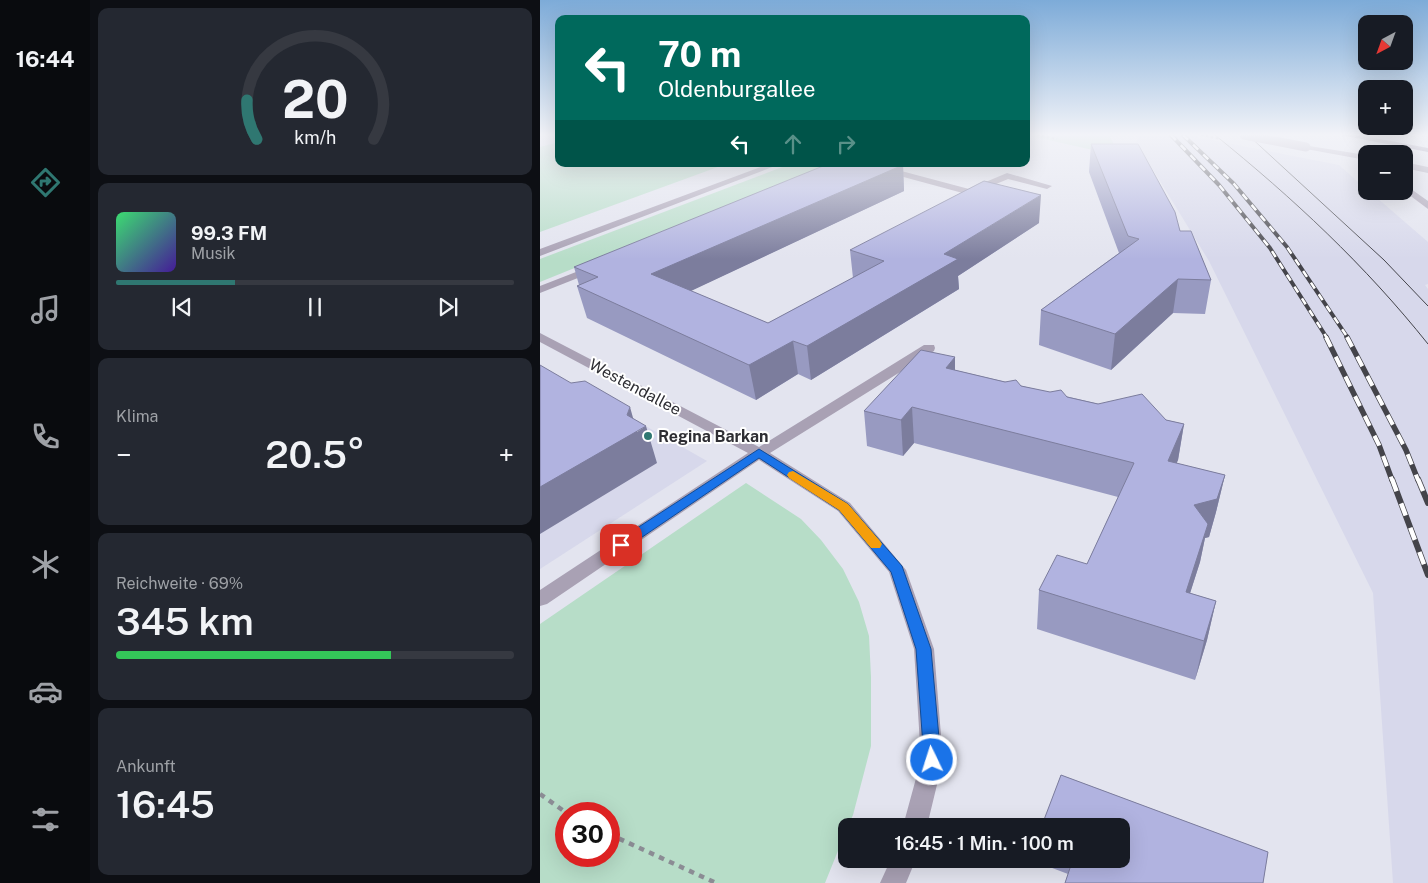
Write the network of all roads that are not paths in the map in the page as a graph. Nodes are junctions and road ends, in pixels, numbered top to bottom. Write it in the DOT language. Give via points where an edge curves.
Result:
graph roads {
  1 [pos="744,176"];
  2 [pos="911,176"];
  3 [pos="1007,176"];
  4 [pos="1008,176"];
  5 [pos="1047,186"];
  6 [pos="1413,194"];
  7 [pos="1428,206"];
  8 [pos="540,253"];
  9 [pos="603,264"];
  10 [pos="540,290"];
  11 [pos="540,336"];
  12 [pos="930,348"];
  13 [pos="759,453"];
  14 [pos="540,599"];
  15 [pos="917,818"];
  16 [pos="900,868"];
  17 [pos="893,883"];
  1 -- 8 [label="street"];
  2 -- 3 [label="street" via="970,192"];
  4 -- 5 [label="street"];
  6 -- 7 [label="street"];
  9 -- 10 [label="street"];
  11 -- 13 [label="street, Westendallee"];
  12 -- 13 [label="street"];
  13 -- 14 [label="street"];
  13 -- 15 [label="street, Westendallee" via="844,507 897,570 924,649 932,760"];
  16 -- 17 [label="street"];
}
